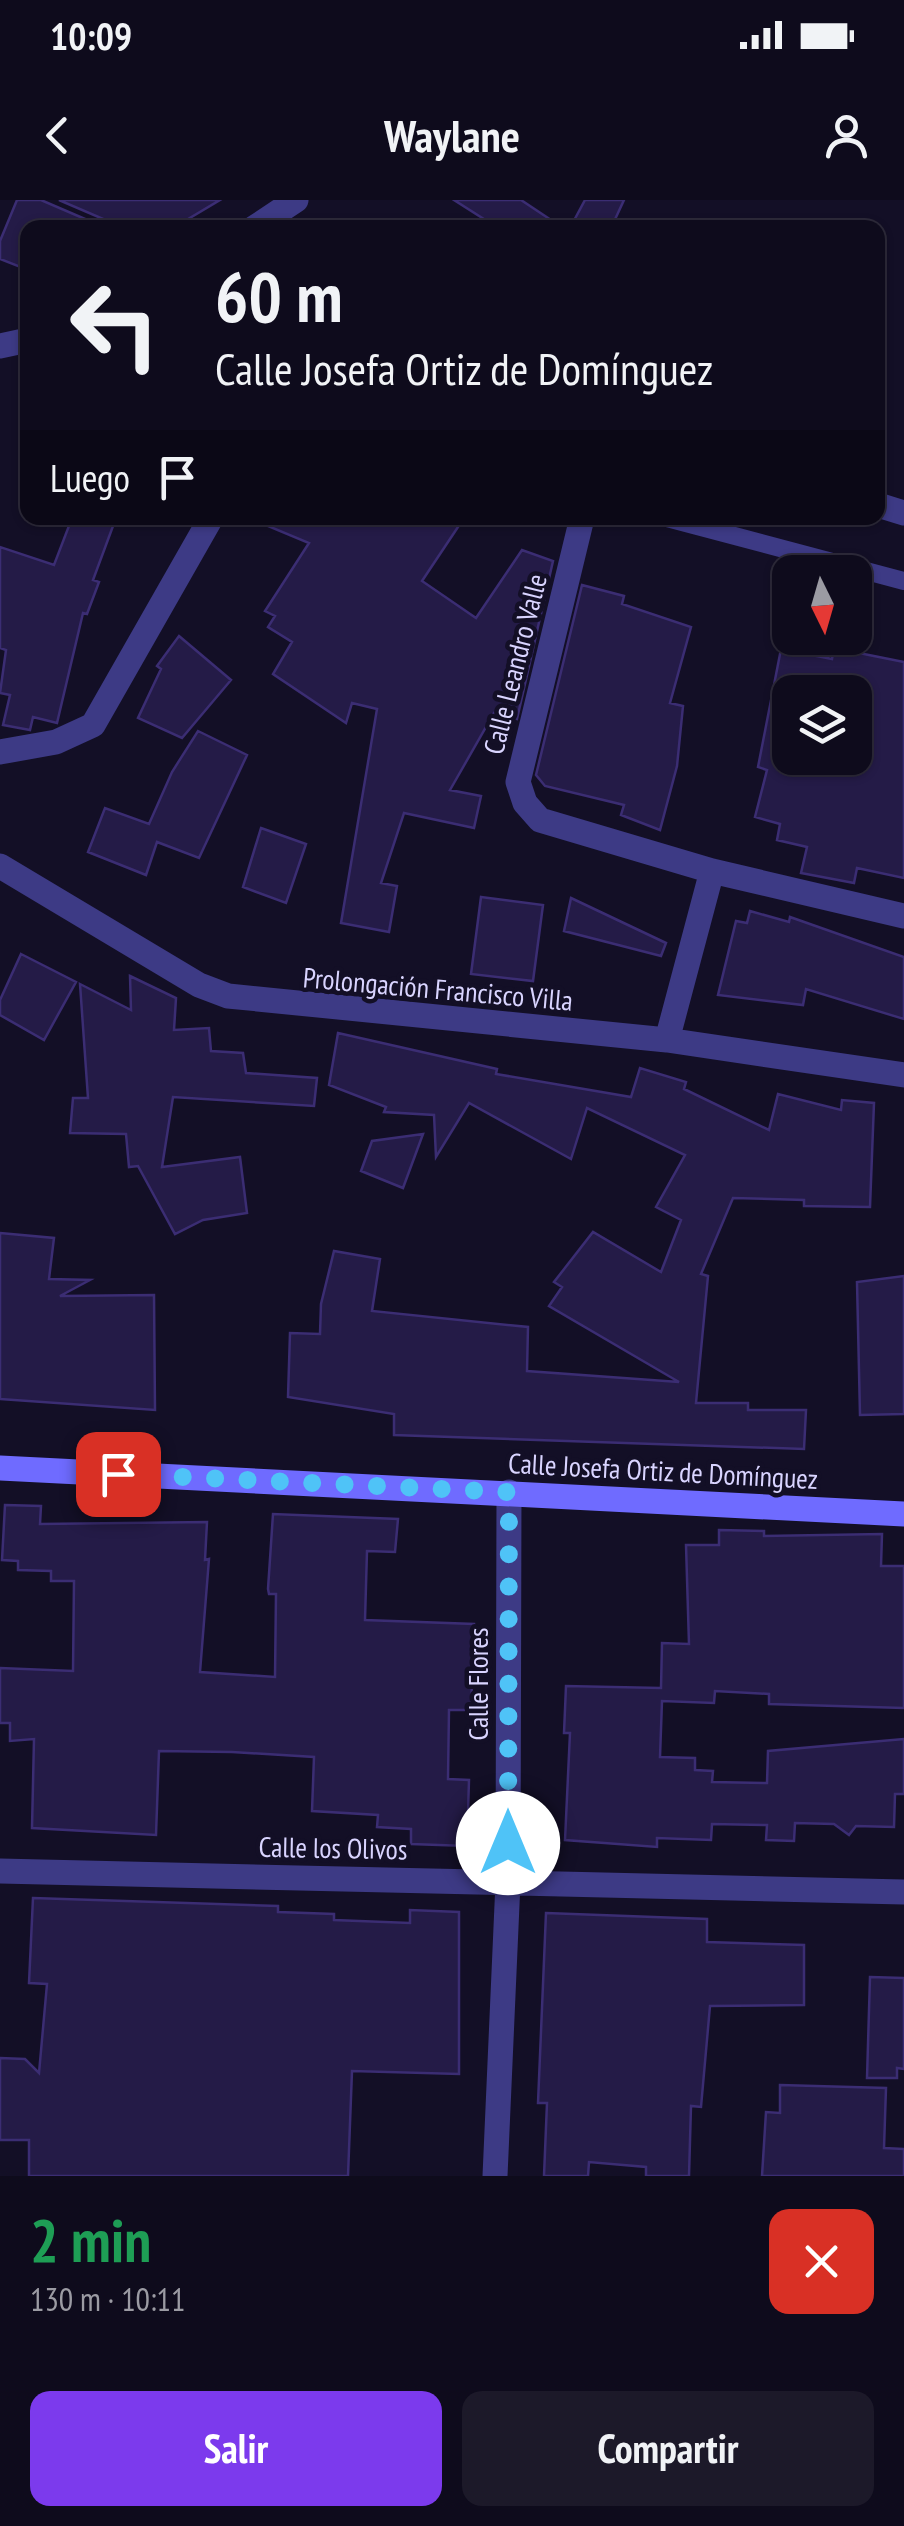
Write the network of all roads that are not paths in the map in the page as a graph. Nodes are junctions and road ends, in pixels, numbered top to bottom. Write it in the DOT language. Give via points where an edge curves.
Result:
graph roads {
  1 [pos="296,200"];
  2 [pos="266,220"];
  3 [pos="207,525"];
  4 [pos="580,525"];
  5 [pos="693,525"];
  6 [pos="904,581"];
  7 [pos="0,752"];
  8 [pos="0,866"];
  9 [pos="712,871"];
  10 [pos="904,916"];
  11 [pos="667,1040"];
  12 [pos="904,1075"];
  13 [pos="0,1468"];
  14 [pos="509,1492"];
  15 [pos="904,1514"];
  16 [pos="0,1871"];
  17 [pos="508,1882"];
  18 [pos="904,1892"];
  19 [pos="495,2176"];
  1 -- 2 [label="street"];
  3 -- 7 [label="street" via="93,724 67,738"];
  4 -- 9 [label="street, Calle Leandro Valle" via="518,782 525,803 540,820"];
  5 -- 6 [label="lane"];
  8 -- 11 [label="street, Prolongación Francisco Villa" via="228,996"];
  9 -- 10 [label="street, Calle Leandro Valle"];
  9 -- 11 [label="street"];
  11 -- 12 [label="street, Prolongación Francisco Villa"];
  13 -- 14 [label="main road, Calle Josefa Ortiz de Domínguez"];
  14 -- 15 [label="main road, Calle Josefa Ortiz de Domínguez"];
  14 -- 17 [label="street, Calle Flores"];
  16 -- 17 [label="street, Calle los Olivos"];
  17 -- 18 [label="street, Calle los Olivos"];
  17 -- 19 [label="street, Calle Flores"];
}
